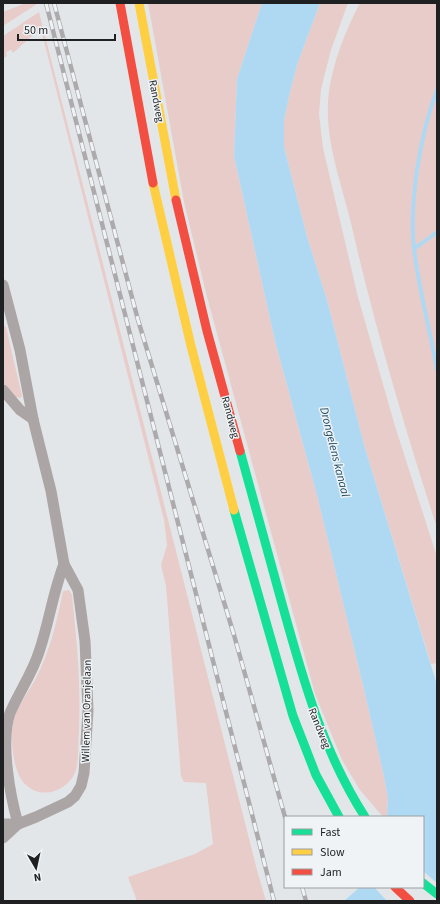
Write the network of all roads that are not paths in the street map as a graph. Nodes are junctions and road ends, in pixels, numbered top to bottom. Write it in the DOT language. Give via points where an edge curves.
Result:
graph roads {
  1 [pos="120,3"];
  2 [pos="140,3"];
  3 [pos="4,293"];
  4 [pos="3,390"];
  5 [pos="33,419"];
  6 [pos="64,564"];
  7 [pos="338,816"];
  8 [pos="364,816"];
  9 [pos="3,824"];
  10 [pos="18,824"];
  11 [pos="3,838"];
  12 [pos="424,884"];
  13 [pos="396,888"];
  14 [pos="437,894"];
  15 [pos="410,901"];
  1 -- 7 [label="main road, Randweg" via="134,91 162,226 203,391 288,701 315,774"];
  2 -- 8 [label="main road, Randweg" via="153,84 181,222 221,380 307,693 326,744"];
  3 -- 5 [label="street, Willem van Oranjelaan" via="20,350"];
  4 -- 5 [label="street" via="20,410"];
  5 -- 6 [label="street, Willem van Oranjelaan" via="51,491"];
  6 -- 10 [label="street" via="44,639 9,714 7,724 7,767"];
  6 -- 10 [label="street, Willem van Oranjelaan" via="78,590 85,641 88,712 84,773 81,786 68,802"];
  9 -- 10 [label="street, Willem van Oranjelaan"];
  10 -- 11 [label="street, Willem van Oranjelaan"];
  12 -- 14 [label="main road"];
  13 -- 15 [label="main road"];
}
